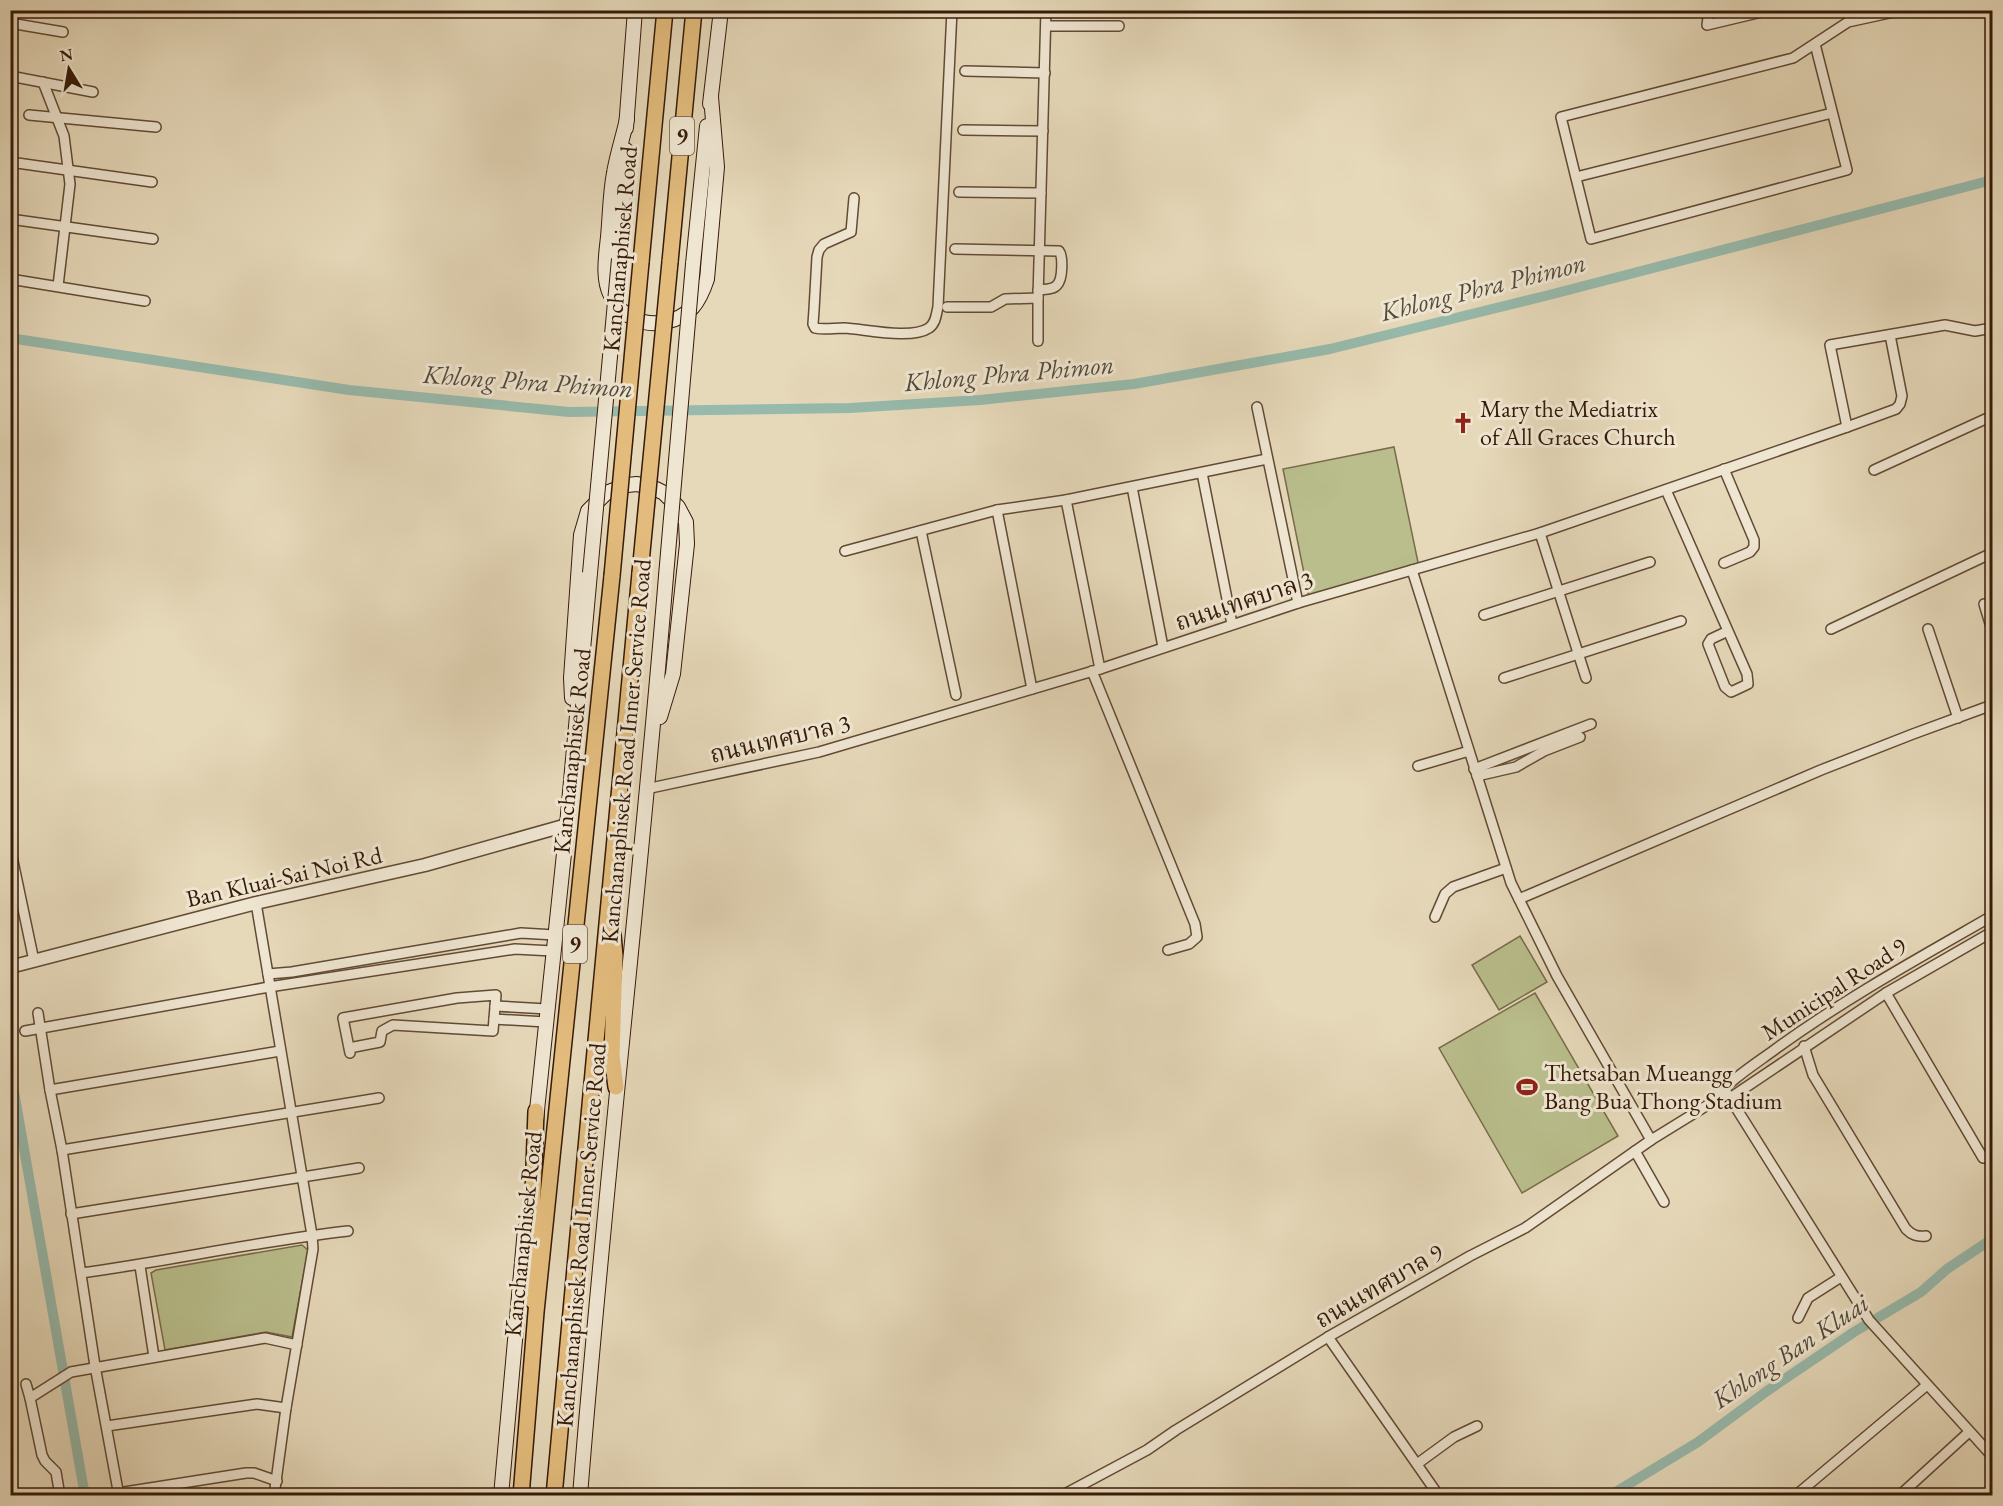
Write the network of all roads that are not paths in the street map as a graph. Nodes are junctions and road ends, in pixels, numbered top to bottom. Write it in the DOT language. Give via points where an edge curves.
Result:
graph roads {
  1 [pos="635,10"];
  2 [pos="665,10"];
  3 [pos="694,10"];
  4 [pos="721,10"];
  5 [pos="952,10"];
  6 [pos="972,10"];
  7 [pos="1709,10"];
  8 [pos="1770,10"];
  9 [pos="1903,10"];
  10 [pos="1046,11"];
  11 [pos="10,23"];
  12 [pos="1046,26"];
  13 [pos="1119,26"];
  14 [pos="63,32"];
  15 [pos="1815,44"];
  16 [pos="965,71"];
  17 [pos="1045,73"];
  18 [pos="10,76"];
  19 [pos="43,82"];
  20 [pos="93,92"];
  21 [pos="711,97"];
  22 [pos="1832,112"];
  23 [pos="29,115"];
  24 [pos="57,118"];
  25 [pos="627,119"];
  26 [pos="156,127"];
  27 [pos="963,130"];
  28 [pos="1043,131"];
  29 [pos="10,162"];
  30 [pos="68,169"];
  31 [pos="1575,177"];
  32 [pos="152,182"];
  33 [pos="959,192"];
  34 [pos="1041,193"];
  35 [pos="854,198"];
  36 [pos="10,219"];
  37 [pos="65,226"];
  38 [pos="153,239"];
  39 [pos="955,249"];
  40 [pos="1039,250"];
  41 [pos="10,279"];
  42 [pos="58,286"];
  43 [pos="1038,294"];
  44 [pos="145,301"];
  45 [pos="947,308"];
  46 [pos="1992,328"];
  47 [pos="1890,335"];
  48 [pos="1038,341"];
  49 [pos="1257,407"];
  50 [pos="1992,416"];
  51 [pos="1847,427"];
  52 [pos="1267,459"];
  53 [pos="1724,469"];
  54 [pos="1874,470"];
  55 [pos="1202,473"];
  56 [pos="1132,487"];
  57 [pos="1666,490"];
  58 [pos="1066,500"];
  59 [pos="997,510"];
  60 [pos="921,531"];
  61 [pos="1540,533"];
  62 [pos="845,551"];
  63 [pos="1992,553"];
  64 [pos="1650,562"];
  65 [pos="1724,563"];
  66 [pos="1412,570"];
  67 [pos="1558,593"];
  68 [pos="1298,603"];
  69 [pos="1984,604"];
  70 [pos="1484,615"];
  71 [pos="1681,621"];
  72 [pos="1232,624"];
  73 [pos="1831,629"];
  74 [pos="1928,629"];
  75 [pos="1992,630"];
  76 [pos="1728,631"];
  77 [pos="1163,647"];
  78 [pos="1579,654"];
  79 [pos="1096,670"];
  80 [pos="1504,678"];
  81 [pos="1586,678"];
  82 [pos="1032,689"];
  83 [pos="956,695"];
  84 [pos="1992,705"];
  85 [pos="1958,718"];
  86 [pos="1591,724"];
  87 [pos="1580,738"];
  88 [pos="575,739"];
  89 [pos="652,740"];
  90 [pos="1469,751"];
  91 [pos="1418,766"];
  92 [pos="1476,773"];
  93 [pos="646,789"];
  94 [pos="567,825"];
  95 [pos="10,847"];
  96 [pos="1506,868"];
  97 [pos="1519,899"];
  98 [pos="256,903"];
  99 [pos="609,906"];
  100 [pos="1992,916"];
  101 [pos="1435,917"];
  102 [pos="1992,932"];
  103 [pos="555,935"];
  104 [pos="1168,950"];
  105 [pos="554,951"];
  106 [pos="34,961"];
  107 [pos="13,966"];
  108 [pos="268,974"];
  109 [pos="269,987"];
  110 [pos="1886,993"];
  111 [pos="495,1006"];
  112 [pos="38,1013"];
  113 [pos="547,1016"];
  114 [pos="494,1019"];
  115 [pos="39,1027"];
  116 [pos="25,1032"];
  117 [pos="1804,1047"];
  118 [pos="280,1051"];
  119 [pos="616,1087"];
  120 [pos="1723,1087"];
  121 [pos="50,1090"];
  122 [pos="379,1098"];
  123 [pos="1730,1098"];
  124 [pos="1711,1103"];
  125 [pos="292,1110"];
  126 [pos="536,1112"];
  127 [pos="1651,1140"];
  128 [pos="62,1150"];
  129 [pos="1635,1151"];
  130 [pos="1983,1158"];
  131 [pos="359,1168"];
  132 [pos="302,1176"];
  133 [pos="1664,1202"];
  134 [pos="71,1214"];
  135 [pos="348,1231"];
  136 [pos="312,1235"];
  137 [pos="1926,1236"];
  138 [pos="140,1266"];
  139 [pos="81,1273"];
  140 [pos="1841,1277"];
  141 [pos="537,1312"];
  142 [pos="1798,1318"];
  143 [pos="1328,1337"];
  144 [pos="297,1345"];
  145 [pos="154,1358"];
  146 [pos="95,1366"];
  147 [pos="26,1383"];
  148 [pos="1927,1385"];
  149 [pos="30,1398"];
  150 [pos="286,1408"];
  151 [pos="107,1426"];
  152 [pos="1477,1426"];
  153 [pos="1969,1432"];
  154 [pos="1992,1456"];
  155 [pos="1417,1464"];
  156 [pos="277,1481"];
  157 [pos="1075,1492"];
  158 [pos="119,1494"];
  159 [pos="60,1496"];
  160 [pos="274,1496"];
  161 [pos="501,1496"];
  162 [pos="521,1496"];
  163 [pos="554,1496"];
  164 [pos="580,1496"];
  165 [pos="1061,1496"];
  166 [pos="1439,1496"];
  167 [pos="1795,1496"];
  168 [pos="1899,1496"];
  1 -- 25 [label="main road"];
  2 -- 141 [label="highway, Kanchanaphisek Road / 9, bridge"];
  3 -- 99 [label="highway, Kanchanaphisek Road / 9, bridge"];
  4 -- 21 [label="main road, Kanchanaphisek Road Inner Service Road"];
  5 -- 35 [label="street" via="938,307 936,319 924,330 897,334 815,328 817,257 825,244 851,232"];
  6 -- 10 [label="street"];
  7 -- 8 [label="street" via="1707,25"];
  9 -- 15 [label="street" via="1848,22"];
  10 -- 12 [label="street"];
  11 -- 14 [label="street"];
  12 -- 13 [label="street"];
  12 -- 17 [label="street"];
  15 -- 22 [label="street"];
  15 -- 31 [label="street" via="1793,58 1561,117"];
  16 -- 17 [label="street"];
  17 -- 28 [label="street"];
  18 -- 19 [label="street"];
  19 -- 20 [label="street"];
  19 -- 24 [label="street"];
  21 -- 25 [label="main road" via="717,167 707,279 691,310 676,320 657,324 623,312 610,296 605,271 614,174"];
  21 -- 89 [label="main road, Kanchanaphisek Road Inner Service Road, bridge"];
  22 -- 31 [label="street"];
  22 -- 31 [label="street" via="1847,170 1591,239"];
  23 -- 24 [label="street"];
  24 -- 26 [label="street"];
  24 -- 30 [label="street" via="64,136"];
  25 -- 88 [label="main road, bridge" via="619,259"];
  27 -- 28 [label="street"];
  28 -- 34 [label="street"];
  29 -- 30 [label="street"];
  30 -- 32 [label="street"];
  30 -- 37 [label="street"];
  33 -- 34 [label="street"];
  34 -- 40 [label="street"];
  36 -- 37 [label="street"];
  37 -- 38 [label="street"];
  37 -- 42 [label="street"];
  39 -- 40 [label="street"];
  40 -- 43 [label="street"];
  40 -- 43 [label="street" via="1059,251 1062,256 1057,286"];
  41 -- 42 [label="street"];
  42 -- 44 [label="street"];
  43 -- 45 [label="street" via="1005,299 991,307"];
  43 -- 48 [label="street"];
  46 -- 47 [label="street" via="1946,325"];
  47 -- 51 [label="street, ถนนเทศบาล 3" via="1902,396 1900,404"];
  47 -- 51 [label="street" via="1830,345"];
  49 -- 52 [label="street"];
  50 -- 54 [label="street"];
  51 -- 53 [label="street, ถนนเทศบาล 3"];
  52 -- 55 [label="street"];
  52 -- 68 [label="street"];
  53 -- 57 [label="street, ถนนเทศบาล 3"];
  53 -- 65 [label="street" via="1754,547"];
  55 -- 56 [label="street"];
  55 -- 72 [label="street"];
  56 -- 58 [label="street"];
  56 -- 77 [label="street"];
  57 -- 61 [label="street, ถนนเทศบาล 3"];
  57 -- 76 [label="street"];
  58 -- 59 [label="street"];
  58 -- 79 [label="street"];
  59 -- 60 [label="street"];
  59 -- 82 [label="street"];
  60 -- 62 [label="street"];
  60 -- 83 [label="street"];
  61 -- 66 [label="street, ถนนเทศบาล 3"];
  61 -- 67 [label="street"];
  63 -- 73 [label="street"];
  64 -- 67 [label="street"];
  66 -- 68 [label="street, ถนนเทศบาล 3"];
  66 -- 90 [label="street"];
  67 -- 70 [label="street"];
  67 -- 78 [label="street"];
  68 -- 72 [label="street, ถนนเทศบาล 3"];
  69 -- 75 [label="street"];
  71 -- 78 [label="street"];
  72 -- 77 [label="street, ถนนเทศบาล 3"];
  74 -- 85 [label="street"];
  76 -- 76 [label="street" via="1749,681 1731,692 1725,687 1708,644"];
  77 -- 79 [label="street, ถนนเทศบาล 3"];
  78 -- 80 [label="street"];
  78 -- 81 [label="street"];
  79 -- 82 [label="street, ถนนเทศบาล 3"];
  79 -- 104 [label="street" via="1196,924 1194,941"];
  82 -- 93 [label="street, ถนนเทศบาล 3" via="819,752"];
  84 -- 85 [label="street"];
  85 -- 97 [label="street" via="1810,775"];
  86 -- 92 [label="street"];
  87 -- 92 [label="street" via="1544,751 1516,767"];
  88 -- 89 [label="main road" via="571,678 581,535 588,512 606,493 637,484 664,493 686,522 673,674"];
  88 -- 94 [label="main road"];
  89 -- 93 [label="main road, Kanchanaphisek Road Inner Service Road"];
  90 -- 91 [label="street"];
  90 -- 92 [label="street"];
  92 -- 96 [label="street"];
  93 -- 119 [label="main road, Kanchanaphisek Road Inner Service Road"];
  94 -- 98 [label="street, Ban Kluai-Sai Noi Rd" via="425,865"];
  94 -- 103 [label="main road"];
  95 -- 106 [label="street"];
  96 -- 97 [label="street"];
  96 -- 101 [label="street" via="1453,887 1445,894"];
  97 -- 127 [label="street" via="1557,976"];
  98 -- 106 [label="street, Ban Kluai-Sai Noi Rd"];
  98 -- 108 [label="street"];
  99 -- 119 [label="highway" via="615,956 612,1056"];
  99 -- 163 [label="highway, Kanchanaphisek Road / 9"];
  100 -- 120 [label="street, Municipal Road 9" via="1877,981"];
  102 -- 110 [label="street, Municipal Road 9"];
  103 -- 105 [label="main road"];
  103 -- 108 [label="street" via="521,933"];
  105 -- 109 [label="street" via="515,950"];
  105 -- 113 [label="main road"];
  106 -- 107 [label="street, Ban Kluai-Sai Noi Rd"];
  108 -- 109 [label="street"];
  109 -- 115 [label="street"];
  109 -- 118 [label="street"];
  110 -- 117 [label="street, Municipal Road 9"];
  110 -- 130 [label="street"];
  111 -- 113 [label="street"];
  111 -- 114 [label="street"];
  111 -- 114 [label="street" via="496,995 343,1018 350,1050 380,1042 382,1031 393,1025 493,1031"];
  112 -- 115 [label="street"];
  113 -- 114 [label="street"];
  113 -- 126 [label="main road"];
  115 -- 116 [label="street"];
  115 -- 121 [label="street"];
  117 -- 123 [label="street, Municipal Road 9"];
  117 -- 137 [label="street" via="1813,1075 1906,1228 1911,1234"];
  118 -- 121 [label="street"];
  118 -- 125 [label="street"];
  119 -- 164 [label="main road, Kanchanaphisek Road Inner Service Road"];
  120 -- 123 [label="street"];
  120 -- 124 [label="street, Municipal Road 9"];
  121 -- 128 [label="street"];
  122 -- 125 [label="street"];
  123 -- 124 [label="street, Municipal Road 9"];
  123 -- 140 [label="street"];
  124 -- 127 [label="street, ถนนเทศบาล 9"];
  125 -- 128 [label="street"];
  125 -- 132 [label="street"];
  126 -- 141 [label="highway" via="530,1293"];
  126 -- 161 [label="main road"];
  127 -- 129 [label="street, ถนนเทศบาล 9"];
  128 -- 134 [label="street"];
  129 -- 133 [label="street"];
  129 -- 143 [label="street, ถนนเทศบาล 9" via="1525,1227"];
  131 -- 132 [label="street"];
  132 -- 134 [label="street"];
  132 -- 136 [label="street"];
  134 -- 139 [label="street"];
  135 -- 136 [label="street"];
  136 -- 138 [label="street"];
  136 -- 144 [label="street"];
  138 -- 139 [label="street"];
  138 -- 145 [label="street"];
  139 -- 146 [label="street"];
  140 -- 142 [label="street" via="1808,1298"];
  140 -- 148 [label="street" via="1869,1320"];
  141 -- 162 [label="highway, Kanchanaphisek Road / 9"];
  143 -- 155 [label="street"];
  143 -- 157 [label="street, ถนนเทศบาล 9"];
  144 -- 145 [label="street" via="264,1338"];
  144 -- 150 [label="street"];
  145 -- 146 [label="street"];
  146 -- 149 [label="street" via="71,1372"];
  146 -- 151 [label="street"];
  147 -- 149 [label="street"];
  148 -- 153 [label="street"];
  148 -- 167 [label="street"];
  149 -- 159 [label="street" via="42,1455 56,1472"];
  150 -- 151 [label="street" via="257,1404"];
  150 -- 156 [label="street"];
  151 -- 158 [label="street"];
  152 -- 155 [label="street" via="1454,1437"];
  153 -- 154 [label="street"];
  153 -- 168 [label="street"];
  155 -- 166 [label="street"];
  156 -- 158 [label="street" via="246,1473"];
  156 -- 160 [label="street"];
  157 -- 165 [label="street, ถนนเทศบาล 9"];
}
